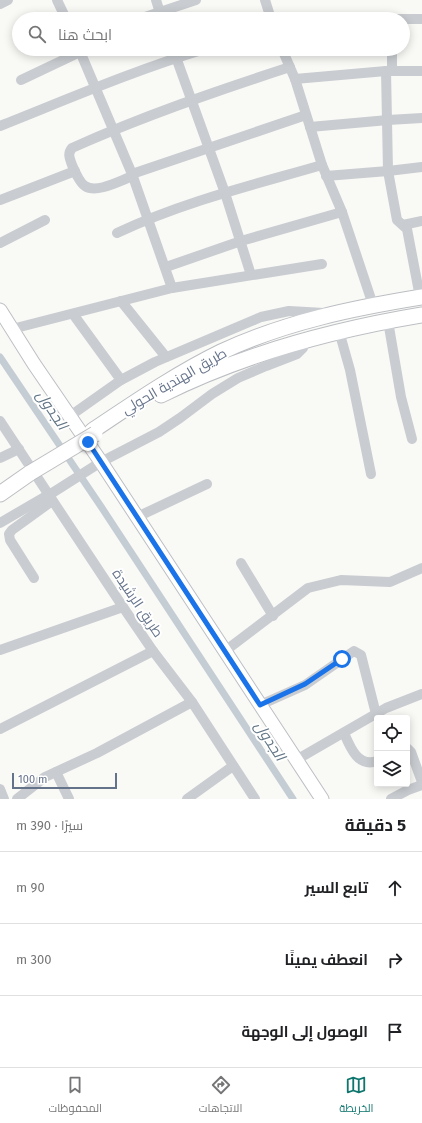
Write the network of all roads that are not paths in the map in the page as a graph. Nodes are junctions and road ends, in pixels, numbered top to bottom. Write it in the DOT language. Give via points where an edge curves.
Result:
graph roads {
  1 [pos="8,0"];
  2 [pos="57,0"];
  3 [pos="156,0"];
  4 [pos="196,0"];
  5 [pos="265,0"];
  6 [pos="0,4"];
  7 [pos="63,12"];
  8 [pos="160,12"];
  9 [pos="168,12"];
  10 [pos="269,12"];
  11 [pos="410,19"];
  12 [pos="422,19"];
  13 [pos="68,56"];
  14 [pos="83,56"];
  15 [pos="167,56"];
  16 [pos="175,56"];
  17 [pos="285,56"];
  18 [pos="391,56"];
  19 [pos="290,67"];
  20 [pos="389,71"];
  21 [pos="422,71"];
  22 [pos="295,79"];
  23 [pos="21,80"];
  24 [pos="96,87"];
  25 [pos="191,100"];
  26 [pos="306,115"];
  27 [pos="422,118"];
  28 [pos="388,120"];
  29 [pos="0,126"];
  30 [pos="310,127"];
  31 [pos="114,129"];
  32 [pos="208,147"];
  33 [pos="322,165"];
  34 [pos="422,167"];
  35 [pos="75,171"];
  36 [pos="388,171"];
  37 [pos="133,175"];
  38 [pos="326,176"];
  39 [pos="225,193"];
  40 [pos="0,200"];
  41 [pos="342,212"];
  42 [pos="149,218"];
  43 [pos="46,220"];
  44 [pos="422,221"];
  45 [pos="403,225"];
  46 [pos="117,233"];
  47 [pos="241,241"];
  48 [pos="0,243"];
  49 [pos="322,264"];
  50 [pos="166,267"];
  51 [pos="251,275"];
  52 [pos="172,288"];
  53 [pos="421,297"];
  54 [pos="121,301"];
  55 [pos="373,305"];
  56 [pos="0,310"];
  57 [pos="73,314"];
  58 [pos="333,314"];
  59 [pos="422,315"];
  60 [pos="388,321"];
  61 [pos="12,329"];
  62 [pos="339,331"];
  63 [pos="303,341"];
  64 [pos="166,358"];
  65 [pos="121,380"];
  66 [pos="70,416"];
  67 [pos="0,421"];
  68 [pos="93,432"];
  69 [pos="412,439"];
  70 [pos="19,449"];
  71 [pos="0,458"];
  72 [pos="101,462"];
  73 [pos="29,472"];
  74 [pos="371,474"];
  75 [pos="207,484"];
  76 [pos="0,487"];
  77 [pos="0,494"];
  78 [pos="50,497"];
  79 [pos="137,517"];
  80 [pos="0,524"];
  81 [pos="241,563"];
  82 [pos="422,568"];
  83 [pos="34,578"];
  84 [pos="123,607"];
  85 [pos="273,616"];
  86 [pos="0,650"];
  87 [pos="154,651"];
  88 [pos="225,651"];
  89 [pos="422,694"];
  90 [pos="192,702"];
  91 [pos="260,705"];
  92 [pos="387,713"];
  93 [pos="376,714"];
  94 [pos="0,729"];
  95 [pos="344,733"];
  96 [pos="410,751"];
  97 [pos="296,760"];
  98 [pos="374,761"];
  99 [pos="233,766"];
  100 [pos="56,772"];
  101 [pos="422,783"];
  102 [pos="0,789"];
  103 [pos="4,799"];
  104 [pos="17,799"];
  105 [pos="69,799"];
  106 [pos="187,799"];
  107 [pos="255,799"];
  108 [pos="322,799"];
  109 [pos="391,799"];
  1 -- 6 [label="street"];
  2 -- 7 [label="street"];
  3 -- 8 [label="street"];
  4 -- 9 [label="street"];
  5 -- 10 [label="street"];
  11 -- 12 [label="street"];
  13 -- 23 [label="street"];
  14 -- 24 [label="street"];
  15 -- 24 [label="street"];
  16 -- 25 [label="street"];
  17 -- 19 [label="street"];
  18 -- 20 [label="street"];
  19 -- 22 [label="street"];
  19 -- 25 [label="street"];
  20 -- 21 [label="street"];
  20 -- 22 [label="street"];
  20 -- 28 [label="street"];
  22 -- 26 [label="street"];
  24 -- 29 [label="street"];
  24 -- 31 [label="street"];
  25 -- 31 [label="street"];
  25 -- 32 [label="street"];
  26 -- 30 [label="street"];
  26 -- 32 [label="street"];
  27 -- 28 [label="street"];
  28 -- 30 [label="street"];
  28 -- 36 [label="street"];
  30 -- 33 [label="street"];
  31 -- 35 [label="street" via="70,150 69,156"];
  31 -- 37 [label="street"];
  32 -- 37 [label="street"];
  32 -- 39 [label="street"];
  33 -- 38 [label="street"];
  33 -- 39 [label="street"];
  34 -- 36 [label="street"];
  35 -- 37 [label="street" via="84,186 91,189 99,189"];
  35 -- 40 [label="street"];
  36 -- 38 [label="street"];
  36 -- 45 [label="street" via="397,220"];
  37 -- 42 [label="street"];
  38 -- 41 [label="street"];
  39 -- 42 [label="street"];
  39 -- 47 [label="street"];
  41 -- 47 [label="street"];
  41 -- 55 [label="street"];
  42 -- 46 [label="street"];
  42 -- 50 [label="street"];
  43 -- 48 [label="street"];
  44 -- 45 [label="street"];
  45 -- 53 [label="street" via="407,229"];
  47 -- 50 [label="street"];
  47 -- 51 [label="street"];
  49 -- 51 [label="street"];
  50 -- 52 [label="street"];
  51 -- 52 [label="street"];
  52 -- 54 [label="street"];
  53 -- 55 [label="highway, طريق الهندية الحولي"];
  54 -- 57 [label="street"];
  54 -- 64 [label="street"];
  55 -- 58 [label="highway, طريق الهندية الحولي"];
  56 -- 61 [label="main road"];
  57 -- 61 [label="street"];
  57 -- 65 [label="street"];
  58 -- 64 [label="street" via="298,310 270,314"];
  58 -- 68 [label="highway, طريق الهندية الحولي" via="272,332 222,352 175,377"];
  59 -- 60 [label="highway, طريق الهندية الحولي"];
  60 -- 62 [label="highway, طريق الهندية الحولي"];
  60 -- 69 [label="street" via="401,397"];
  61 -- 66 [label="main road"];
  62 -- 63 [label="highway, طريق الهندية الحولي"];
  62 -- 74 [label="street" via="350,370"];
  63 -- 68 [label="highway, طريق الهندية الحولي" via="254,357 170,391"];
  63 -- 72 [label="street" via="302,348 297,354 238,378 159,432"];
  64 -- 65 [label="street"];
  65 -- 66 [label="street"];
  66 -- 72 [label="main road"];
  67 -- 70 [label="street, طريق الرشيدة"];
  68 -- 73 [label="highway"];
  70 -- 71 [label="street"];
  70 -- 78 [label="street, طريق الرشيدة"];
  72 -- 78 [label="street"];
  72 -- 79 [label="main road"];
  73 -- 76 [label="highway"];
  73 -- 77 [label="highway"];
  75 -- 79 [label="street"];
  78 -- 80 [label="street"];
  78 -- 83 [label="street" via="10,534 10,540"];
  78 -- 84 [label="street, طريق الرشيدة"];
  79 -- 88 [label="main road"];
  81 -- 85 [label="street"];
  82 -- 85 [label="street" via="390,582 341,580 308,588"];
  84 -- 86 [label="street"];
  84 -- 87 [label="street, طريق الرشيدة"];
  85 -- 88 [label="street"];
  87 -- 90 [label="street, طريق الرشيدة"];
  87 -- 94 [label="street"];
  88 -- 91 [label="main road"];
  89 -- 92 [label="street"];
  90 -- 99 [label="street, طريق الرشيدة"];
  90 -- 100 [label="street"];
  91 -- 93 [label="street" via="305,684 354,651 360,655"];
  91 -- 97 [label="main road"];
  92 -- 93 [label="street"];
  93 -- 95 [label="street"];
  95 -- 97 [label="street"];
  95 -- 98 [label="street" via="357,757 367,762"];
  96 -- 101 [label="street"];
  97 -- 108 [label="main road"];
  99 -- 106 [label="street"];
  99 -- 107 [label="street, طريق الرشيدة"];
  100 -- 104 [label="street" via="45,777"];
  100 -- 105 [label="street"];
  101 -- 109 [label="street"];
  102 -- 103 [label="street"];
}
